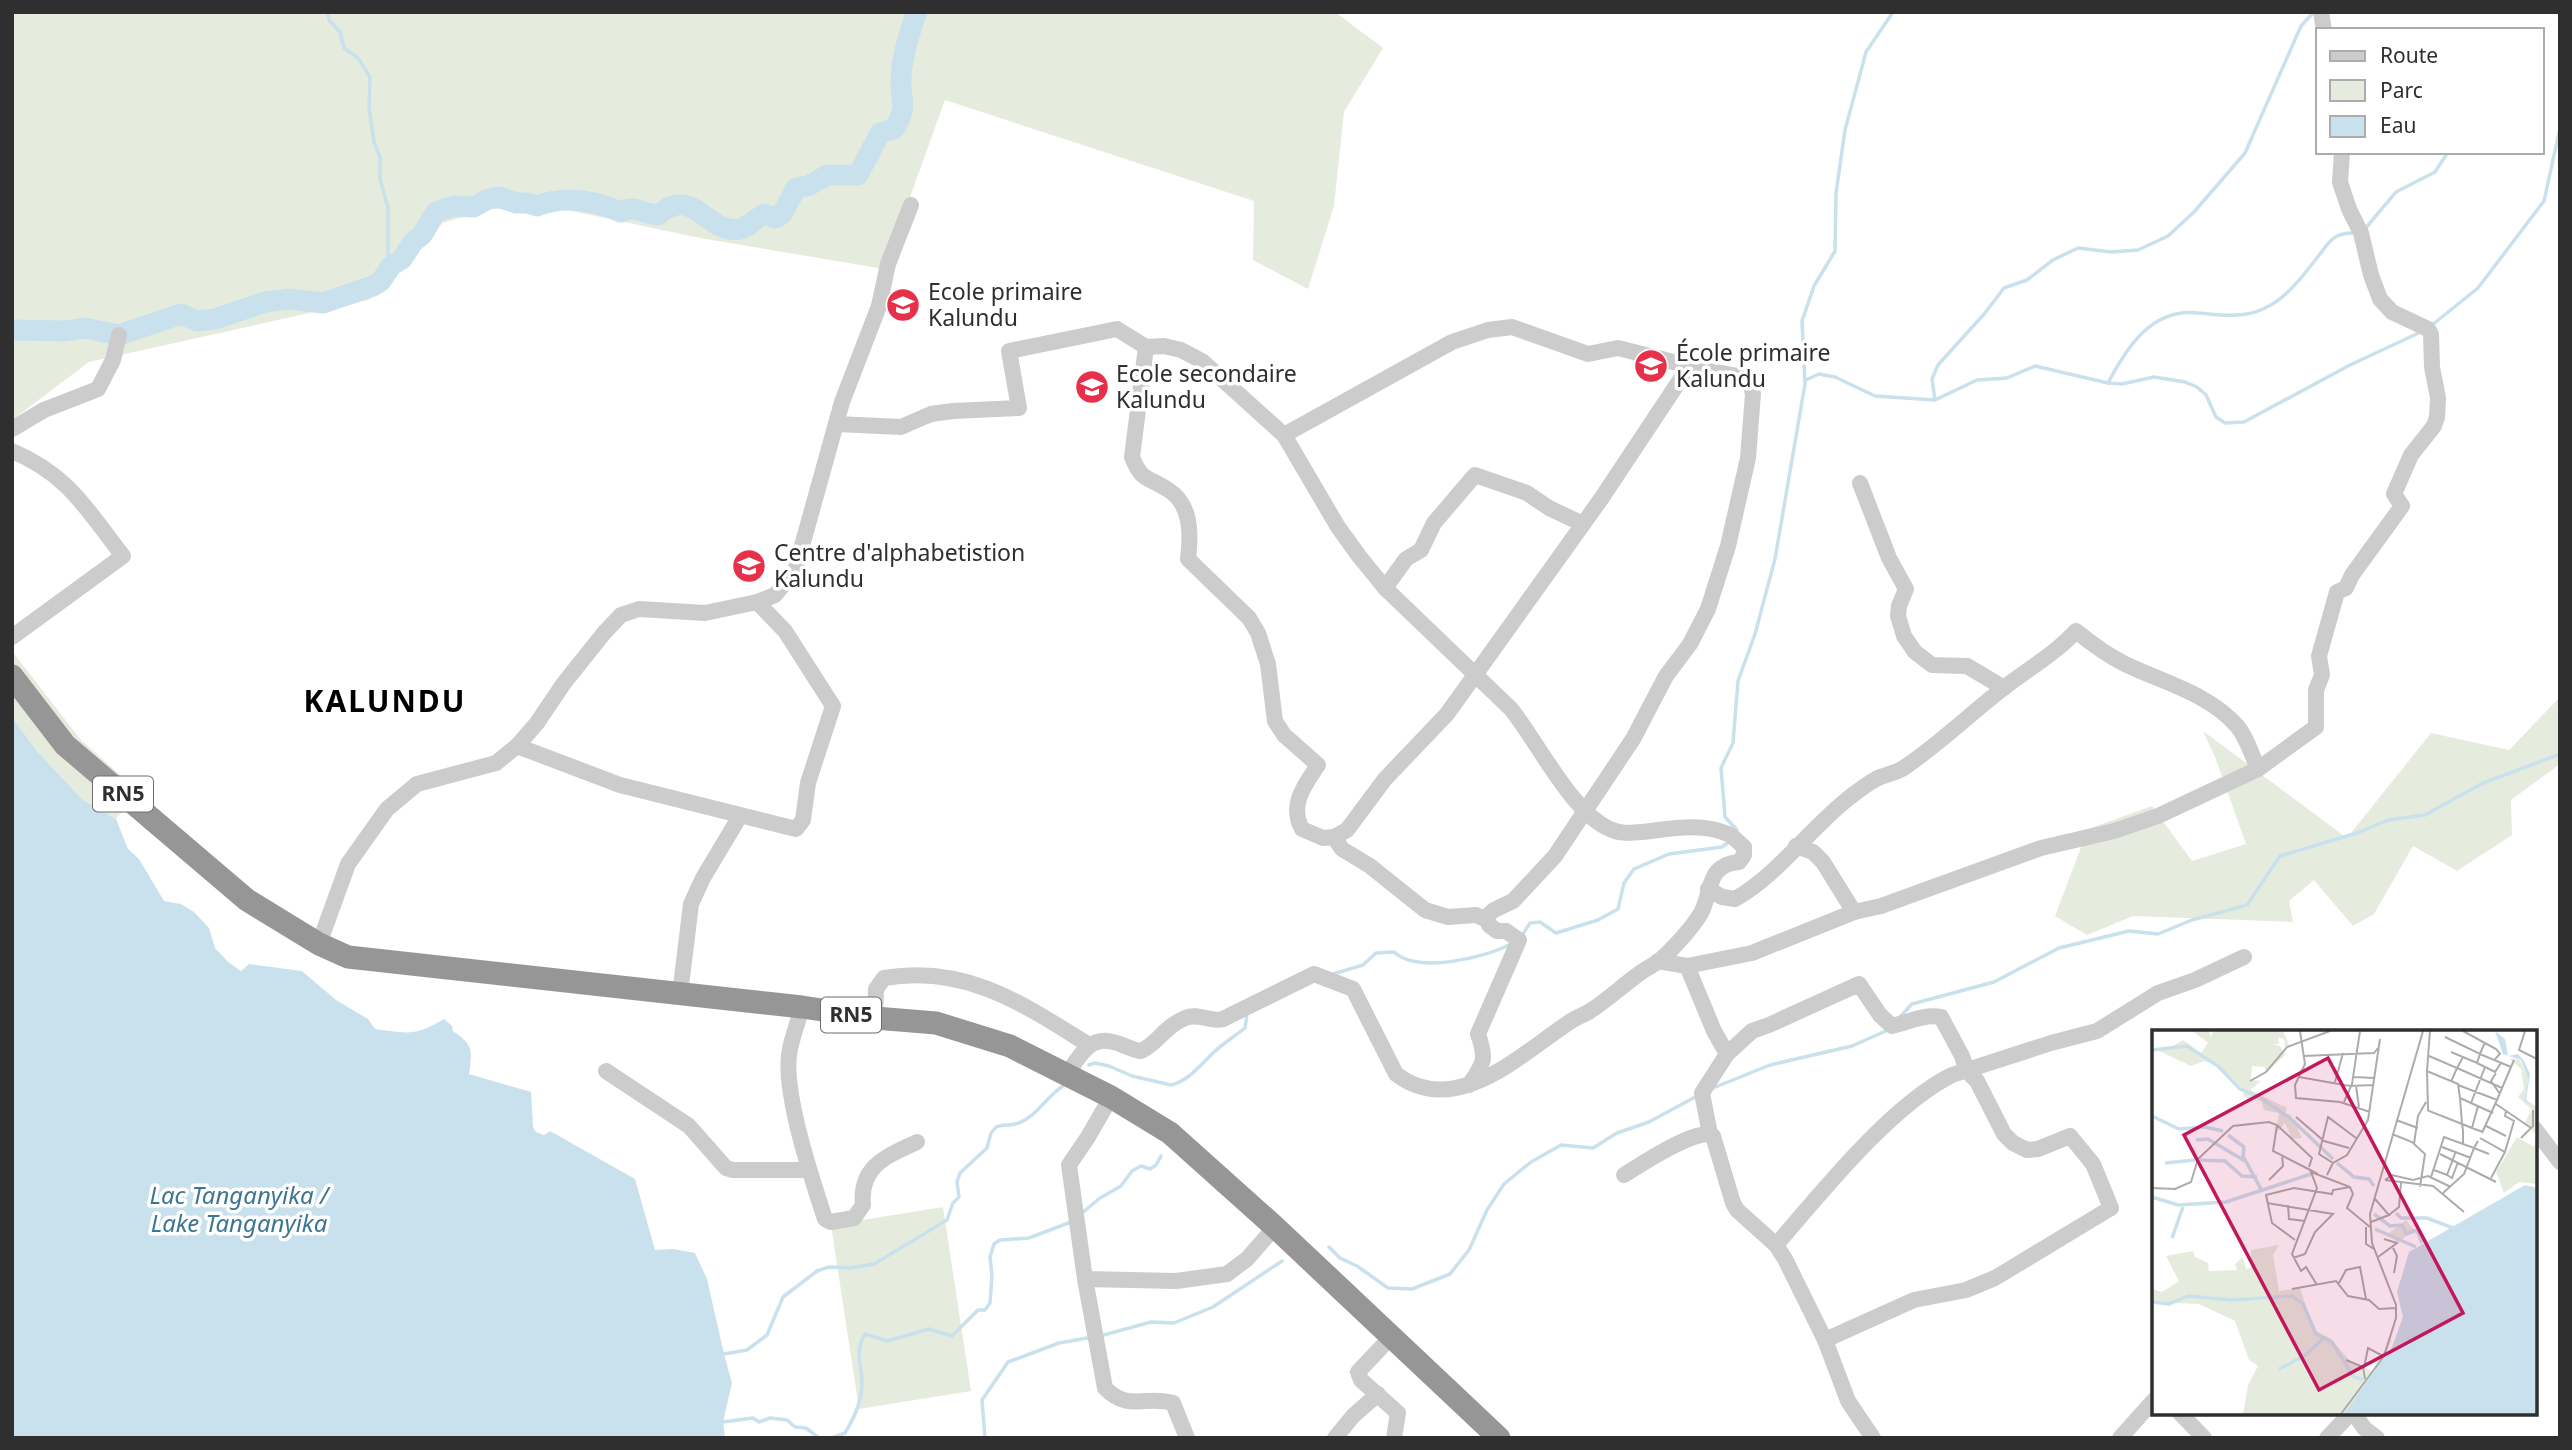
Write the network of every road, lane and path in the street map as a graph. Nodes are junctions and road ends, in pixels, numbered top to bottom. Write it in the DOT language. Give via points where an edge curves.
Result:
graph roads {
  1 [pos="2342,154"];
  2 [pos="911,205"];
  3 [pos="119,335"];
  4 [pos="1146,347"];
  5 [pos="1690,365"];
  6 [pos="837,424"];
  7 [pos="12,429"];
  8 [pos="1284,435"];
  9 [pos="12,452"];
  10 [pos="1860,483"];
  11 [pos="1583,524"];
  12 [pos="1385,588"];
  13 [pos="757,602"];
  14 [pos="12,637"];
  15 [pos="1474,673"];
  16 [pos="12,676"];
  17 [pos="2004,688"];
  18 [pos="517,746"];
  19 [pos="2258,769"];
  20 [pos="1586,811"];
  21 [pos="740,816"];
  22 [pos="1334,837"];
  23 [pos="1796,846"];
  24 [pos="1708,889"];
  25 [pos="1854,912"];
  26 [pos="1487,920"];
  27 [pos="319,944"];
  28 [pos="2244,957"];
  29 [pos="1658,961"];
  30 [pos="1687,966"];
  31 [pos="680,994"];
  32 [pos="802,1007"];
  33 [pos="875,1018"];
  34 [pos="1089,1045"];
  35 [pos="1727,1054"];
  36 [pos="1967,1070"];
  37 [pos="606,1072"];
  38 [pos="1066,1076"];
  39 [pos="1469,1085"];
  40 [pos="1111,1097"];
  41 [pos="1710,1134"];
  42 [pos="917,1142"];
  43 [pos="2541,1150"];
  44 [pos="2560,1161"];
  45 [pos="809,1170"];
  46 [pos="1624,1175"];
  47 [pos="1275,1227"];
  48 [pos="1776,1245"];
  49 [pos="1085,1279"];
  50 [pos="1391,1337"];
  51 [pos="1825,1340"];
  52 [pos="1378,1394"];
  53 [pos="2152,1401"];
  54 [pos="2182,1415"];
  55 [pos="2350,1415"];
  56 [pos="2354,1415"];
  57 [pos="1187,1438"];
  58 [pos="1335,1438"];
  59 [pos="1394,1438"];
  60 [pos="1499,1438"];
  61 [pos="1873,1438"];
  62 [pos="2120,1438"];
  63 [pos="2204,1438"];
  64 [pos="2328,1438"];
  65 [pos="2377,1438"];
  1 -- 19 [label="street" via="2340,182 2380,299 2392,312 2431,334 2437,416 2411,455 2395,494 2402,506 2346,587 2337,592 2319,656 2322,675 2316,690 2316,727"];
  2 -- 6 [label="street"];
  3 -- 7 [label="street" via="98,389 44,410"];
  4 -- 6 [label="street" via="1117,329 1009,351 1019,408 931,414 901,427"];
  4 -- 8 [label="street" via="1181,350 1202,361"];
  4 -- 22 [label="street" via="1132,457 1139,473 1169,490 1183,506 1190,526 1188,559 1255,628 1268,664 1275,721 1318,765 1296,803 1297,820 1312,835"];
  5 -- 8 [label="street" via="1618,348 1588,354 1511,327 1488,330 1452,342"];
  5 -- 11 [label="street"];
  5 -- 20 [label="street" via="1744,377 1753,394 1748,457 1728,546 1708,609 1690,644"];
  6 -- 13 [label="street" via="794,570 775,595"];
  8 -- 12 [label="street" via="1338,527"];
  9 -- 14 [label="street" via="57,476 123,556"];
  10 -- 17 [label="street" via="1906,589 1898,616 1910,646 1924,662 1967,666"];
  11 -- 12 [label="street" via="1527,493 1475,475 1434,523 1421,550 1406,559"];
  11 -- 15 [label="street"];
  12 -- 15 [label="street"];
  13 -- 18 [label="street" via="705,613 639,609 621,615"];
  13 -- 21 [label="street" via="785,631 833,706 808,783 803,820 796,829"];
  15 -- 20 [label="street" via="1529,731"];
  15 -- 22 [label="street" via="1447,714 1385,779 1346,830"];
  16 -- 27 [label="highway, RN5" via="65,745 247,900"];
  17 -- 19 [label="street" via="2076,631 2124,663 2222,712 2239,728"];
  17 -- 23 [label="street" via="1902,769 1875,779 1847,799"];
  18 -- 21 [label="street" via="620,785"];
  18 -- 27 [label="street" via="496,763 417,784 387,809 348,864"];
  19 -- 25 [label="street" via="2158,816 2041,848"];
  20 -- 24 [label="street" via="1610,830 1623,833 1688,827 1729,834 1744,847 1744,855 1739,862 1716,871"];
  20 -- 26 [label="street" via="1525,890 1494,910"];
  21 -- 31 [label="street" via="695,892"];
  22 -- 26 [label="street" via="1342,849 1424,910"];
  23 -- 24 [label="street" via="1763,881 1735,899"];
  23 -- 25 [label="street" via="1813,852 1823,862"];
  24 -- 29 [label="street" via="1695,922"];
  25 -- 30 [label="street" via="1752,953"];
  26 -- 39 [label="street" via="1497,931 1506,930 1520,940 1478,1034 1484,1063"];
  27 -- 31 [label="highway, RN5" via="348,957"];
  28 -- 36 [label="street" via="2158,993 2097,1031"];
  29 -- 30 [label="street"];
  29 -- 39 [label="street" via="1508,1066"];
  30 -- 35 [label="street"];
  31 -- 32 [label="highway, RN5"];
  32 -- 33 [label="highway, RN5"];
  32 -- 45 [label="street" via="789,1063"];
  33 -- 34 [label="street" via="876,989 884,978 952,977 1016,1002"];
  33 -- 38 [label="highway, RN5" via="936,1023 978,1035 1010,1046"];
  34 -- 38 [label="street"];
  34 -- 39 [label="street" via="1102,1040 1141,1051 1186,1017 1223,1019 1314,974 1353,989 1396,1074 1419,1087"];
  35 -- 36 [label="street" via="1752,1031 1859,984 1892,1026 1926,1014 1941,1017"];
  35 -- 41 [label="street" via="1702,1093"];
  36 -- 48 [label="street" via="1939,1081 1900,1112"];
  36 -- 51 [label="street" via="2013,1143 2027,1150 2038,1149 2070,1136 2094,1164 2111,1208 1995,1278 1966,1290 1914,1300"];
  37 -- 45 [label="street" via="689,1126 726,1168"];
  38 -- 40 [label="highway, RN5"];
  40 -- 47 [label="highway, RN5" via="1170,1133"];
  40 -- 49 [label="street" via="1069,1165"];
  41 -- 46 [label="street" via="1660,1153"];
  41 -- 48 [label="street" via="1732,1203"];
  42 -- 45 [label="street" via="876,1163 862,1194 863,1205 854,1218 827,1221"];
  43 -- 44 [label="street"];
  47 -- 49 [label="street" via="1227,1274 1177,1281"];
  47 -- 50 [label="highway, RN5"];
  48 -- 51 [label="street"];
  49 -- 57 [label="street" via="1105,1388 1116,1399 1174,1403"];
  50 -- 52 [label="street" via="1358,1373"];
  50 -- 60 [label="highway, RN5"];
  51 -- 61 [label="street" via="1840,1386"];
  52 -- 58 [label="street"];
  52 -- 59 [label="street" via="1398,1413"];
  53 -- 62 [label="street"];
  54 -- 63 [label="street"];
  55 -- 64 [label="street"];
  56 -- 65 [label="street"];
}
